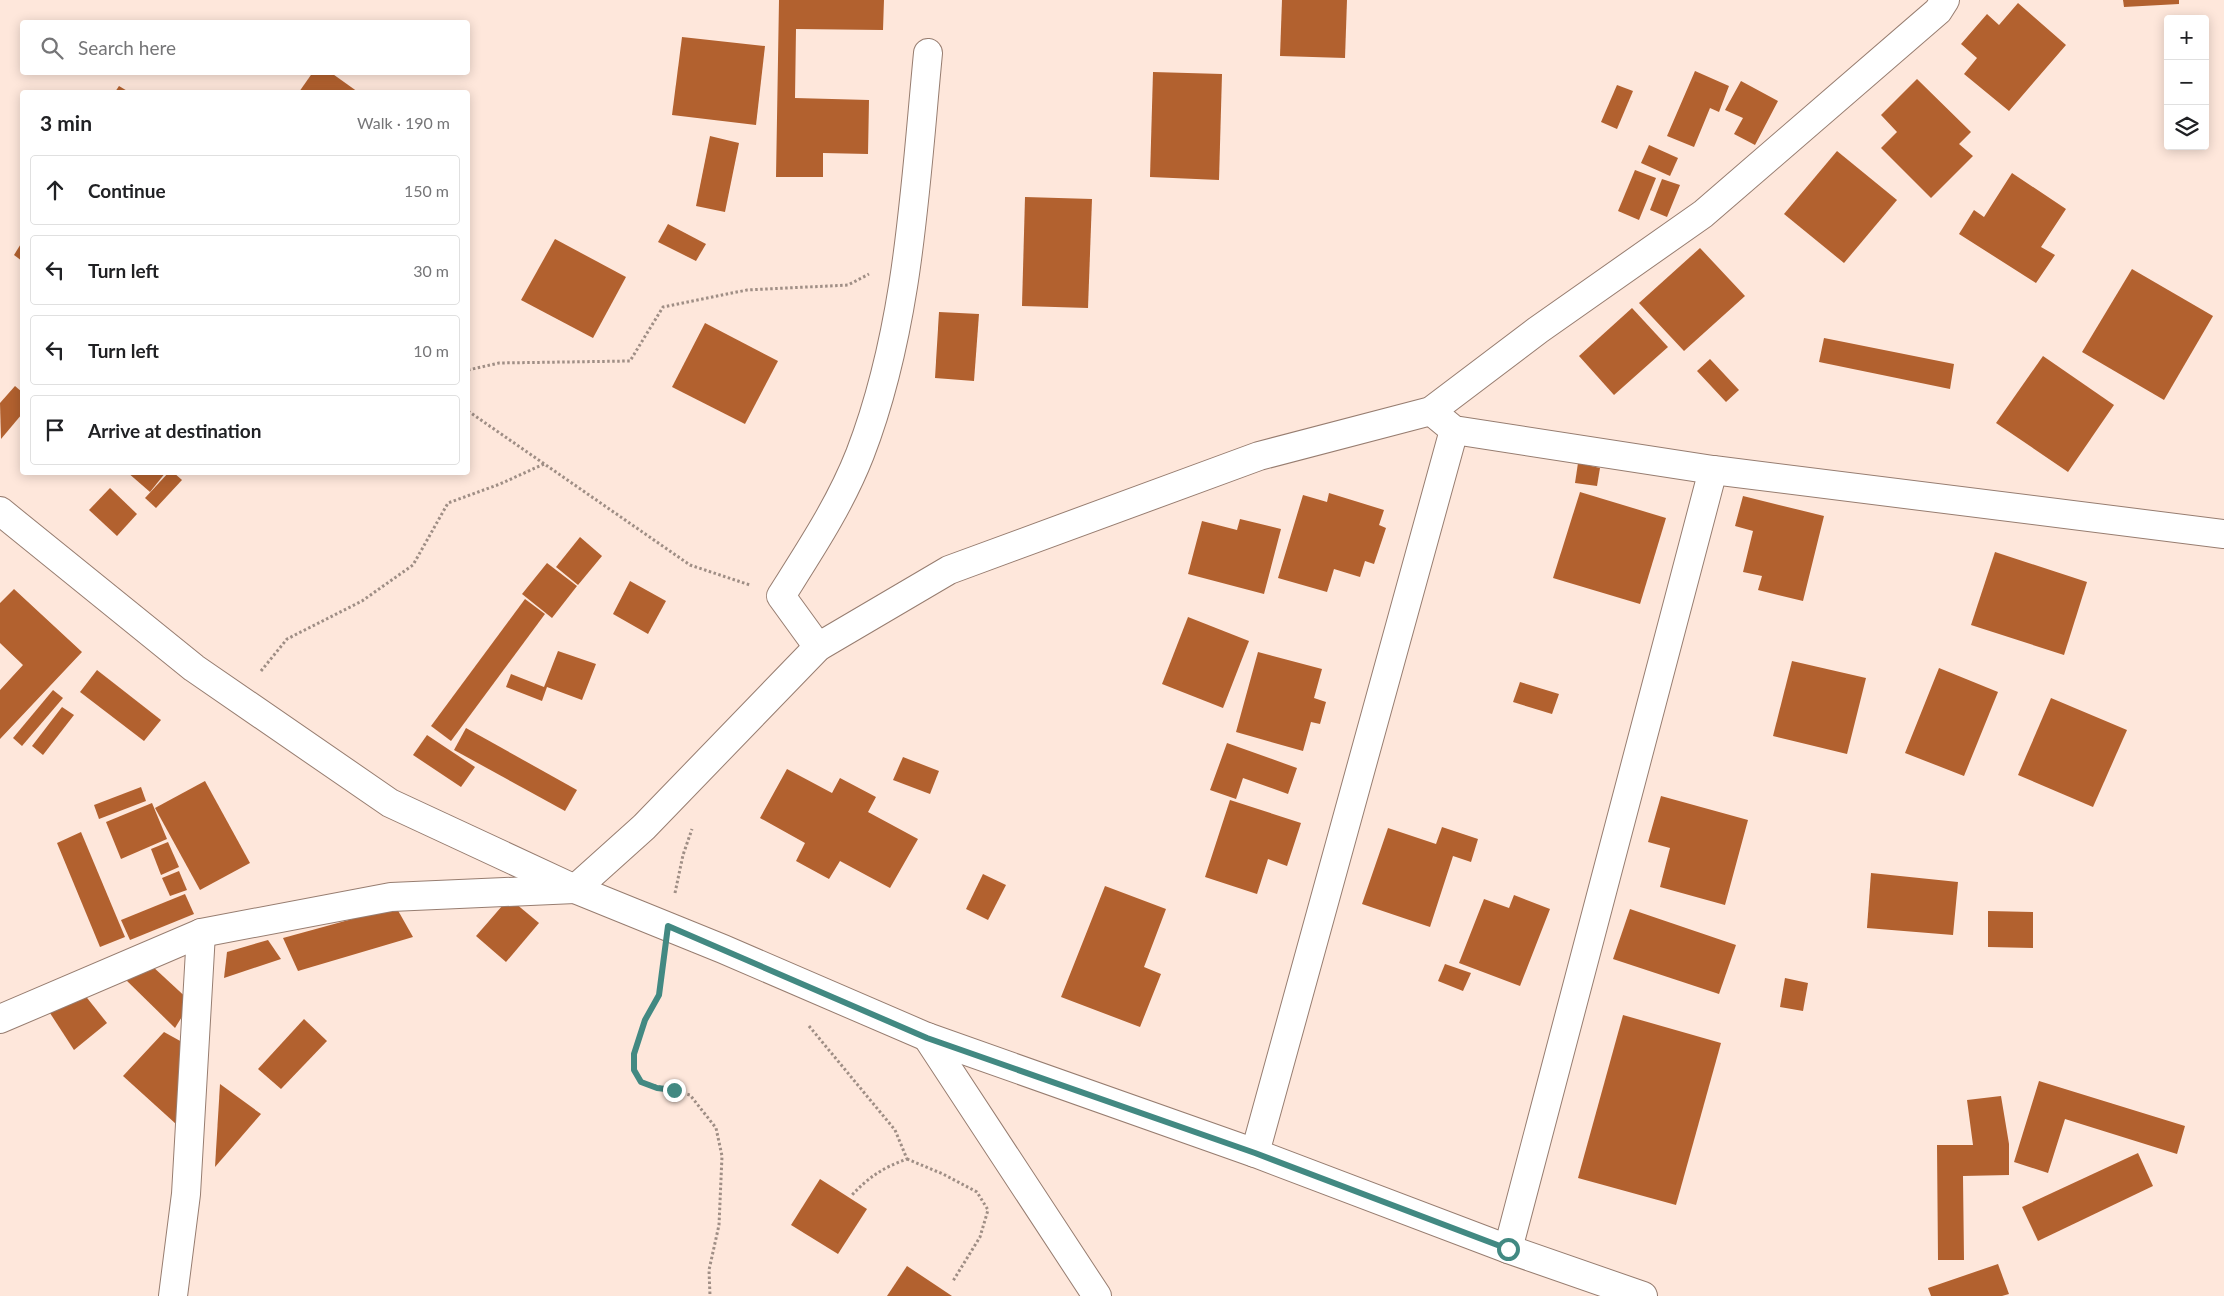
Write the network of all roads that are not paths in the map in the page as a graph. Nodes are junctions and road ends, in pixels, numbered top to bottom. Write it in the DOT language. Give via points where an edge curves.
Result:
graph roads {
  1 [pos="1946,0"];
  2 [pos="928,53"];
  3 [pos="1431,411"];
  4 [pos="1454,430"];
  5 [pos="1713,470"];
  6 [pos="0,511"];
  7 [pos="2224,534"];
  8 [pos="818,647"];
  9 [pos="575,889"];
  10 [pos="202,933"];
  11 [pos="0,1019"];
  12 [pos="927,1038"];
  13 [pos="1255,1153"];
  14 [pos="1508,1249"];
  15 [pos="173,1296"];
  16 [pos="1097,1296"];
  17 [pos="1643,1296"];
  1 -- 3 [label="street" via="1938,11 1703,214 1538,330"];
  2 -- 8 [label="street" via="908,253 885,378 860,454 830,520 781,596"];
  3 -- 4 [label="street"];
  3 -- 8 [label="street" via="1258,456 949,570"];
  4 -- 5 [label="street"];
  4 -- 13 [label="street"];
  5 -- 7 [label="street"];
  5 -- 14 [label="street"];
  6 -- 9 [label="street" via="194,668 390,803"];
  8 -- 9 [label="street" via="644,827"];
  9 -- 10 [label="street" via="391,897"];
  9 -- 12 [label="street"];
  10 -- 11 [label="street"];
  10 -- 15 [label="street" via="186,1194"];
  12 -- 13 [label="street"];
  12 -- 16 [label="street"];
  13 -- 14 [label="street"];
  14 -- 17 [label="street"];
}
